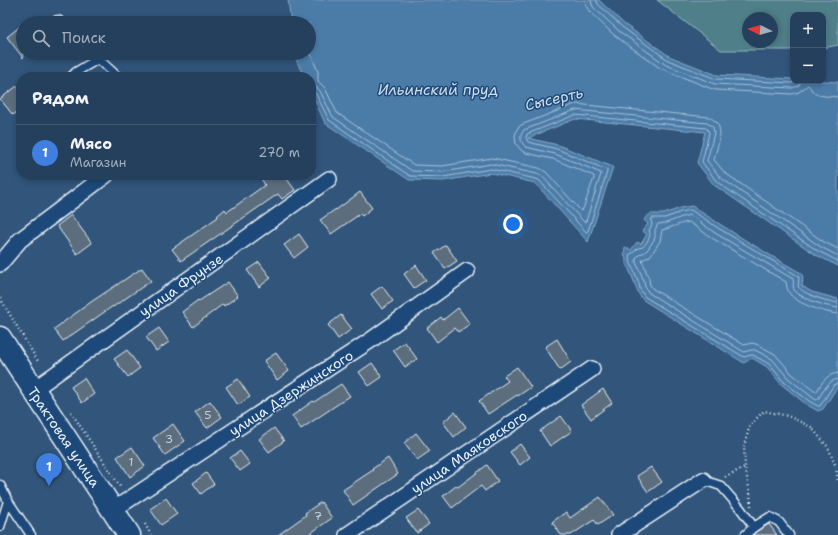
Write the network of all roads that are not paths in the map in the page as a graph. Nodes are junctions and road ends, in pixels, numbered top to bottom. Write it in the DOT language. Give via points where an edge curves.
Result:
graph roads {
  1 [pos="98,60"];
  2 [pos="76,72"];
  3 [pos="112,72"];
  4 [pos="330,179"];
  5 [pos="99,180"];
  6 [pos="0,264"];
  7 [pos="467,271"];
  8 [pos="0,338"];
  9 [pos="592,369"];
  10 [pos="41,384"];
  11 [pos="707,482"];
  12 [pos="0,485"];
  13 [pos="8,500"];
  14 [pos="121,505"];
  15 [pos="752,524"];
  16 [pos="0,527"];
  17 [pos="136,529"];
  18 [pos="31,535"];
  19 [pos="347,535"];
  20 [pos="619,535"];
  21 [pos="745,535"];
  22 [pos="789,535"];
  1 -- 2 [label="lane"];
  1 -- 3 [label="lane"];
  4 -- 10 [label="street, улица Фрунзе"];
  5 -- 6 [label="street" via="20,240"];
  7 -- 14 [label="street, улица Дзержинского" via="371,340"];
  8 -- 10 [label="main road, Трактовая улица"];
  9 -- 19 [label="street, улица Маяковского"];
  10 -- 14 [label="main road, Трактовая улица"];
  11 -- 15 [label="lane" via="721,486"];
  11 -- 20 [label="street"];
  12 -- 13 [label="lane"];
  13 -- 16 [label="lane"];
  13 -- 18 [label="lane"];
  14 -- 17 [label="main road, Трактовая улица"];
  15 -- 21 [label="lane"];
  15 -- 22 [label="lane" via="770,517 779,522"];
}
